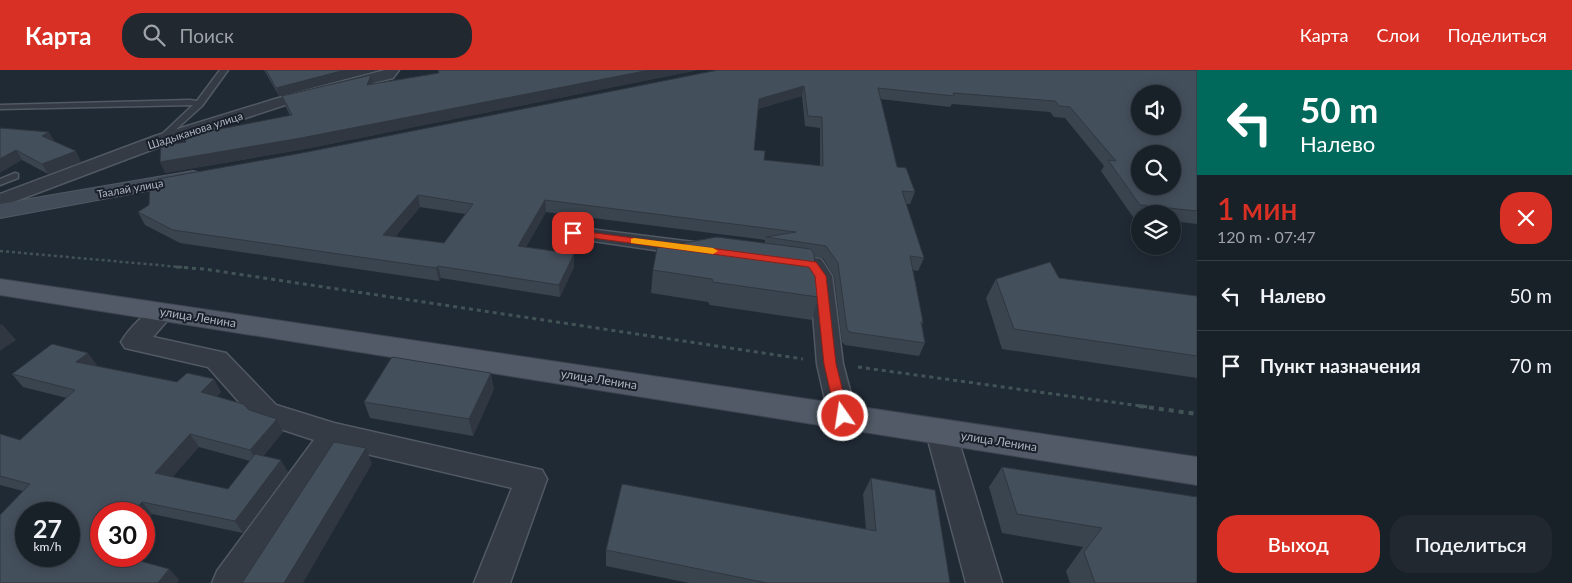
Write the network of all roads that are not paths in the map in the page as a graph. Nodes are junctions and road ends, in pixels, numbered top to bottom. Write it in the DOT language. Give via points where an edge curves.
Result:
graph roads {
  1 [pos="224,70"];
  2 [pos="392,70"];
  3 [pos="200,104"];
  4 [pos="0,108"];
  5 [pos="161,140"];
  6 [pos="122,154"];
  7 [pos="55,174"];
  8 [pos="210,174"];
  9 [pos="15,176"];
  10 [pos="0,182"];
  11 [pos="0,201"];
  12 [pos="0,211"];
  13 [pos="573,233"];
  14 [pos="727,253"];
  15 [pos="765,258"];
  16 [pos="0,287"];
  17 [pos="160,315"];
  18 [pos="843,416"];
  19 [pos="941,432"];
  20 [pos="334,435"];
  21 [pos="1197,471"];
  22 [pos="230,583"];
  23 [pos="492,583"];
  24 [pos="984,583"];
  1 -- 3 [label="lane"];
  2 -- 5 [label="street, Шадыканова улица" via="388,75 280,102"];
  3 -- 4 [label="lane"];
  3 -- 5 [label="lane"];
  5 -- 6 [label="street, Шадыканова улица"];
  6 -- 7 [label="lane"];
  6 -- 11 [label="street, Шадыканова улица"];
  8 -- 12 [label="street, Таалай улица"];
  9 -- 10 [label="lane"];
  13 -- 14 [label="street"];
  15 -- 18 [label="street" via="813,264 820,276 830,364"];
  16 -- 18 [label="main road, улица Ленина"];
  17 -- 20 [label="street" via="134,342 217,360 266,413"];
  18 -- 19 [label="main road, улица Ленина"];
  19 -- 21 [label="main road, улица Ленина"];
  19 -- 24 [label="street"];
  20 -- 22 [label="street"];
  20 -- 23 [label="street" via="531,479"];
}
